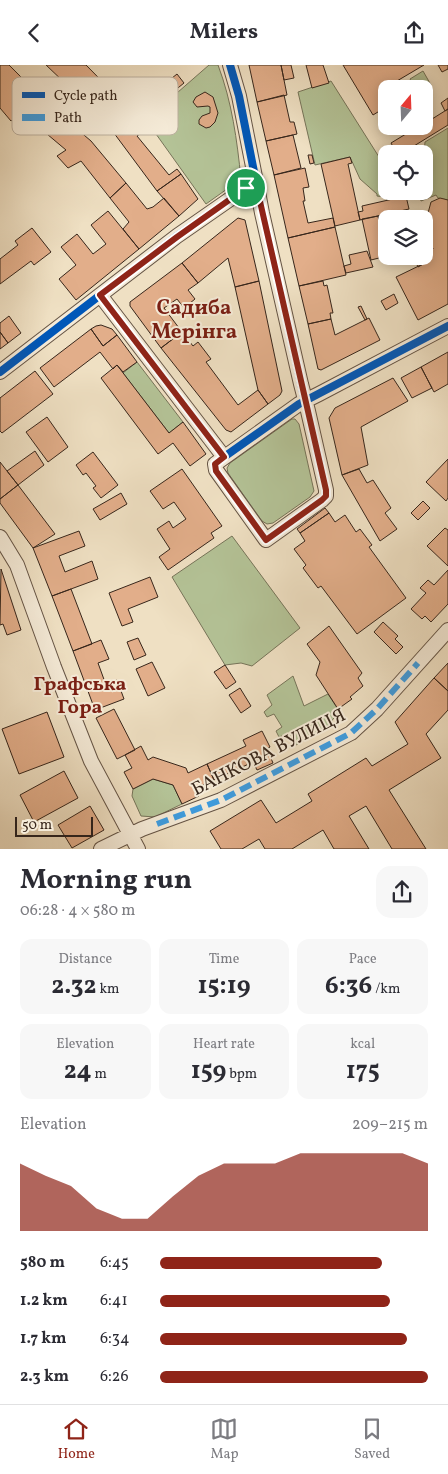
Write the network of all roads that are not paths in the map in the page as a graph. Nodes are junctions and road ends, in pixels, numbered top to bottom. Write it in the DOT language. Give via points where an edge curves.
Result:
graph roads {
  1 [pos="230,65"];
  2 [pos="256,184"];
  3 [pos="100,295"];
  4 [pos="448,326"];
  5 [pos="0,372"];
  6 [pos="305,401"];
  7 [pos="224,457"];
  8 [pos="0,537"];
  9 [pos="448,630"];
  10 [pos="130,834"];
  11 [pos="101,849"];
  12 [pos="138,849"];
  1 -- 2 [label="street"];
  2 -- 3 [label="street" via="177,237"];
  2 -- 6 [label="street"];
  3 -- 5 [label="street"];
  3 -- 7 [label="street"];
  4 -- 6 [label="street"];
  6 -- 7 [label="street"];
  6 -- 7 [label="street" via="326,496 266,540 216,471 215,464"];
  8 -- 10 [label="street" via="17,565 91,761"];
  9 -- 10 [label="street, БАНКОВА ВУЛИЦЯ" via="350,733 221,801"];
  10 -- 11 [label="street, БАНКОВА ВУЛИЦЯ"];
  10 -- 12 [label="street"];
}
